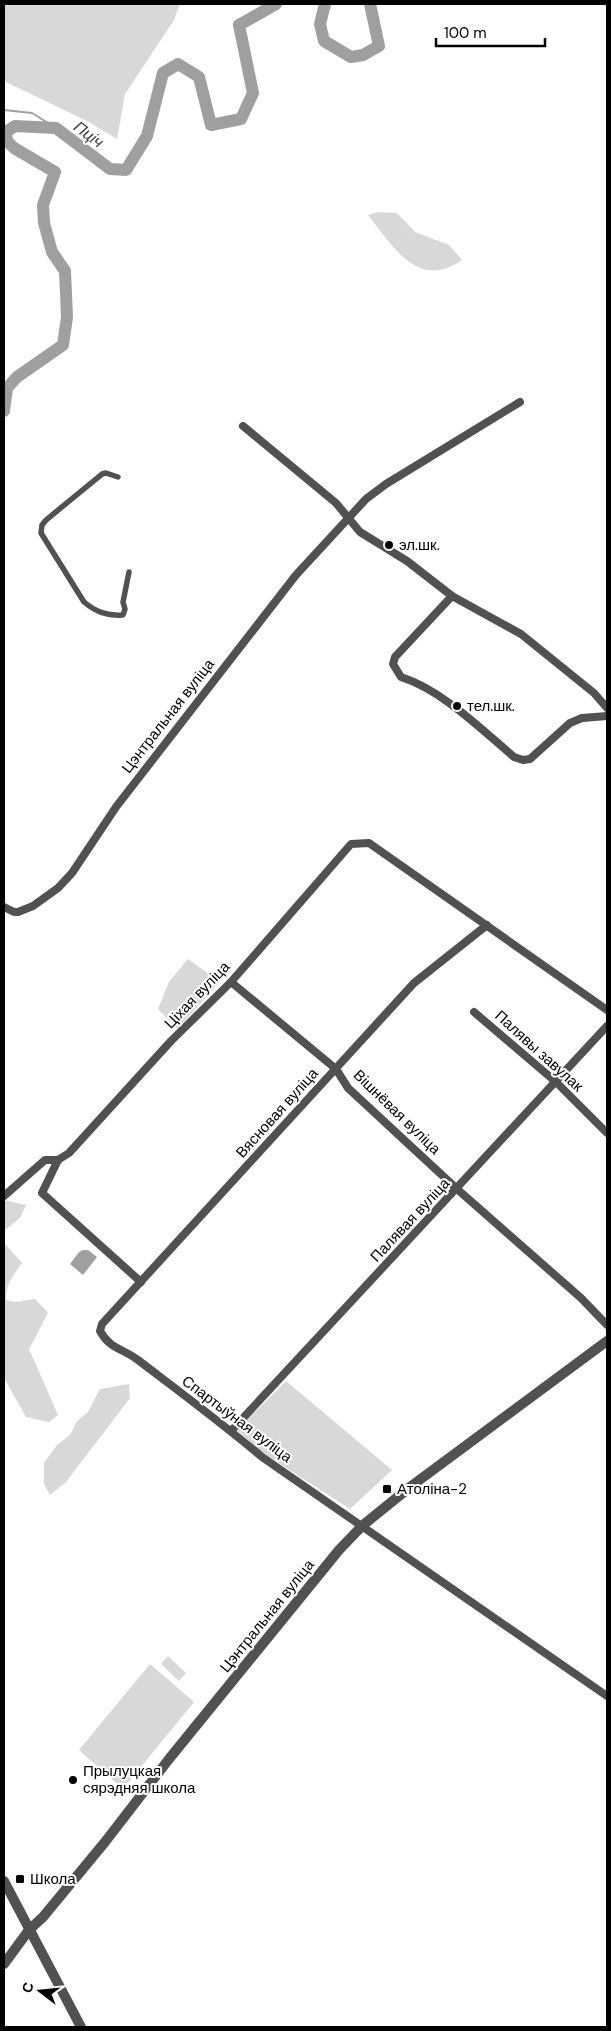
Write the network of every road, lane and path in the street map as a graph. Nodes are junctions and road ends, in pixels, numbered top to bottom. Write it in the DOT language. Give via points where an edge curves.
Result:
graph roads {
  1 [pos="520,402"];
  2 [pos="243,426"];
  3 [pos="118,478"];
  4 [pos="349,520"];
  5 [pos="129,572"];
  6 [pos="452,596"];
  7 [pos="607,708"];
  8 [pos="607,716"];
  9 [pos="4,907"];
  10 [pos="487,925"];
  11 [pos="231,982"];
  12 [pos="607,1010"];
  13 [pos="474,1012"];
  14 [pos="607,1026"];
  15 [pos="336,1069"];
  16 [pos="556,1082"];
  17 [pos="607,1133"];
  18 [pos="58,1160"];
  19 [pos="457,1189"];
  20 [pos="4,1196"];
  21 [pos="141,1282"];
  22 [pos="607,1325"];
  23 [pos="100,1331"];
  24 [pos="607,1341"];
  25 [pos="231,1431"];
  26 [pos="362,1526"];
  27 [pos="607,1696"];
  28 [pos="4,1881"];
  29 [pos="29,1930"];
  30 [pos="4,1964"];
  31 [pos="81,2027"];
  1 -- 4 [label="street, Цэнтральная вуліца" via="375,491"];
  2 -- 4 [label="street" via="336,503"];
  3 -- 5 [label="street" via="102,474 46,520 42,533 84,602 93,610 112,616 123,615"];
  4 -- 6 [label="street" via="360,532 407,561"];
  4 -- 9 [label="street, Цэнтральная вуліца" via="316,552 236,652 116,807 72,873 33,906 18,912"];
  6 -- 7 [label="street" via="521,634 594,693"];
  6 -- 8 [label="street" via="395,657 393,664 401,678 418,683 459,711 514,757 523,760 530,759 570,723 582,718"];
  10 -- 11 [label="street, Ціхая вуліца" via="368,843 351,844"];
  10 -- 12 [label="street"];
  10 -- 15 [label="street, Вясновая вуліца" via="414,983"];
  11 -- 15 [label="street, Вішнёвая вуліца"];
  11 -- 18 [label="street, Ціхая вуліца" via="171,1041 69,1153"];
  13 -- 16 [label="street, Палявы завулак"];
  14 -- 16 [label="street, Палявая вуліца"];
  15 -- 19 [label="street, Вішнёвая вуліца" via="348,1088"];
  15 -- 21 [label="street, Вясновая вуліца"];
  16 -- 17 [label="street, Палявы завулак"];
  16 -- 19 [label="street, Палявая вуліца"];
  18 -- 20 [label="street" via="45,1160"];
  18 -- 21 [label="street" via="42,1192"];
  19 -- 22 [label="street, Вішнёвая вуліца" via="581,1298"];
  19 -- 25 [label="street, Палявая вуліца"];
  21 -- 23 [label="street, Вясновая вуліца" via="102,1324"];
  23 -- 25 [label="street, Спартыўная вуліца" via="106,1342 129,1353"];
  24 -- 26 [label="street, Цэнтральная вуліца" via="410,1486"];
  25 -- 26 [label="street, Спартыўная вуліца" via="262,1457"];
  26 -- 27 [label="street, Спартыўная вуліца"];
  26 -- 29 [label="street, Цэнтральная вуліца" via="169,1759 105,1842"];
  28 -- 29 [label="street"];
  29 -- 30 [label="street, Цэнтральная вуліца"];
  29 -- 31 [label="street"];
}
